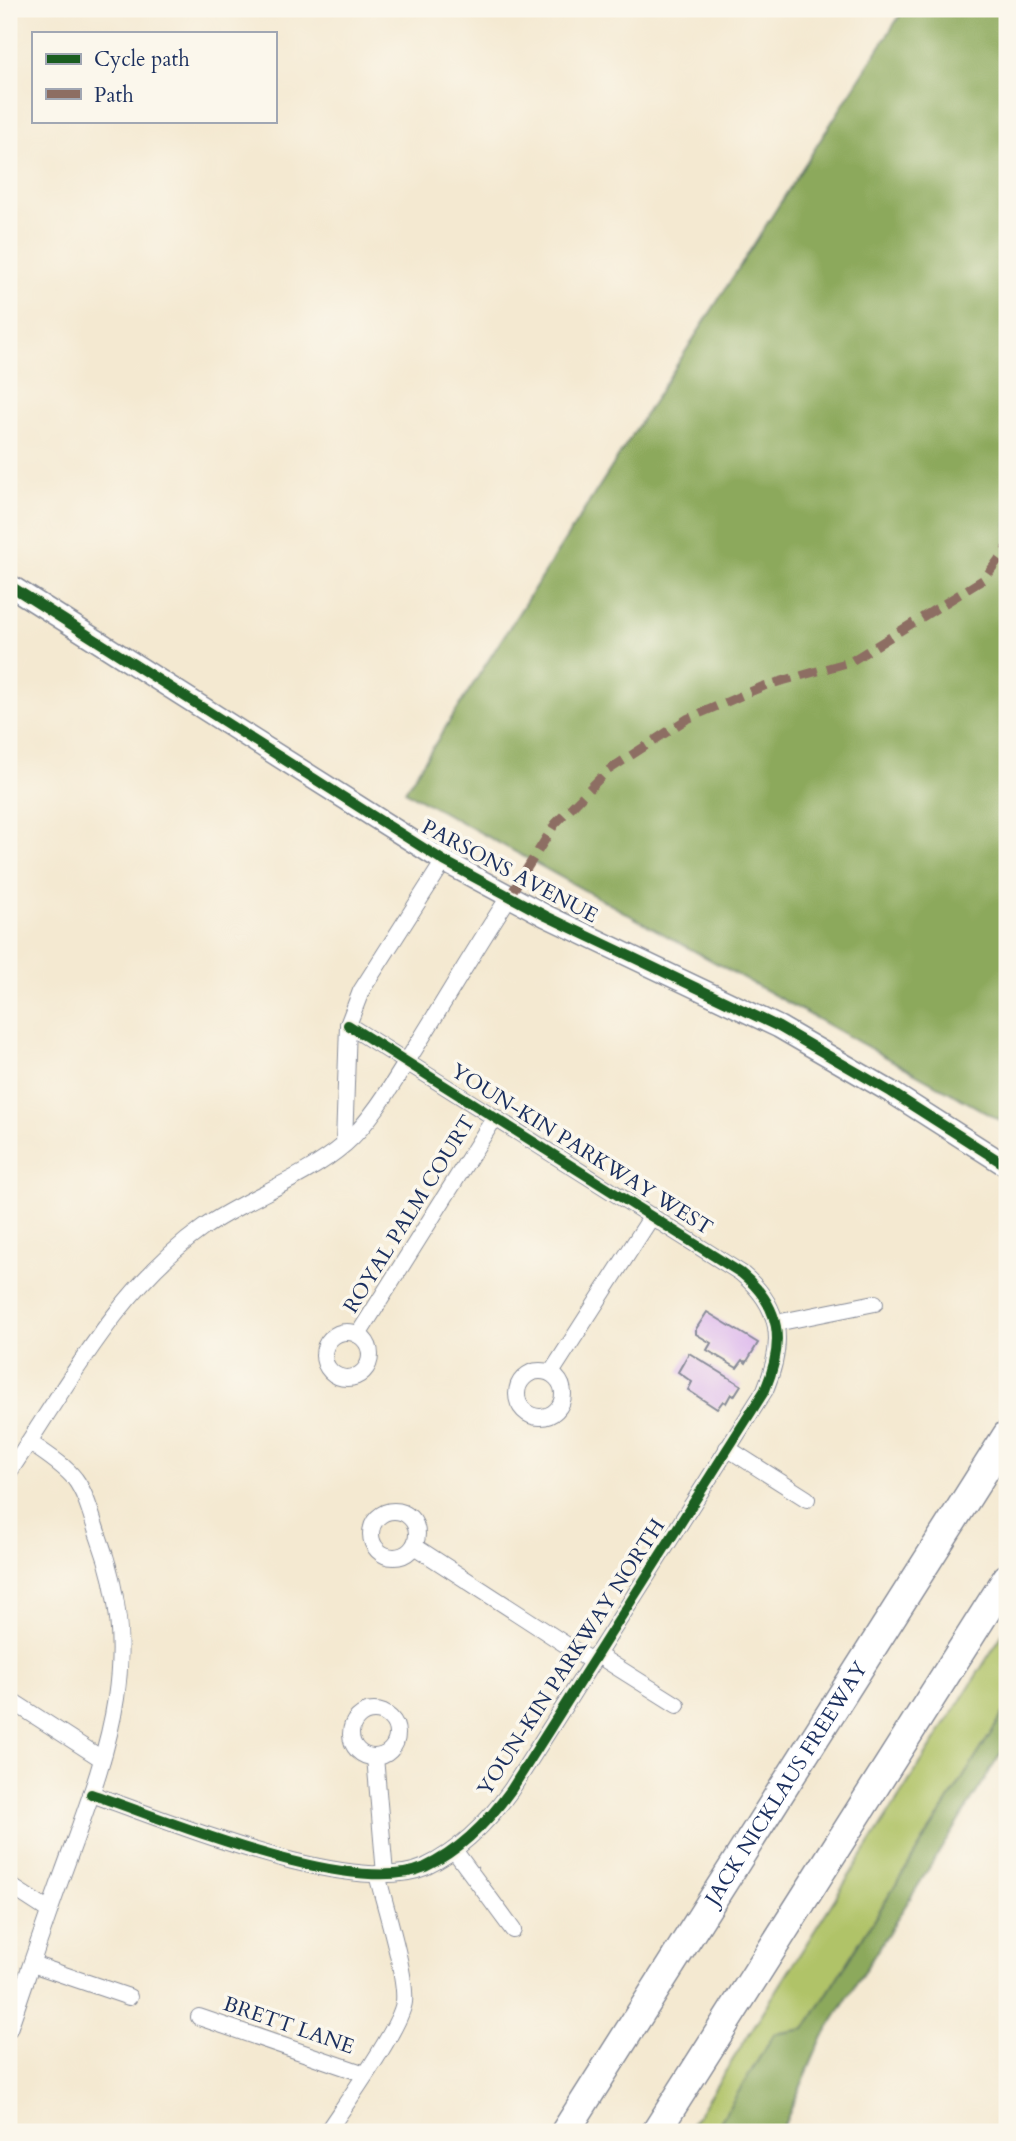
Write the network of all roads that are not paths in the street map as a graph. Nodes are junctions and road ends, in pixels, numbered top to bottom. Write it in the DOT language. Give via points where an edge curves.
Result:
graph roads {
  1 [pos="9,585"];
  2 [pos="444,861"];
  3 [pos="509,897"];
  4 [pos="348,1024"];
  5 [pos="407,1062"];
  6 [pos="495,1116"];
  7 [pos="344,1144"];
  8 [pos="1007,1166"];
  9 [pos="652,1216"];
  10 [pos="875,1303"];
  11 [pos="776,1323"];
  12 [pos="358,1335"];
  13 [pos="551,1374"];
  14 [pos="1007,1435"];
  15 [pos="29,1442"];
  16 [pos="727,1448"];
  17 [pos="9,1472"];
  18 [pos="807,1499"];
  19 [pos="414,1546"];
  20 [pos="1007,1577"];
  21 [pos="594,1657"];
  22 [pos="9,1699"];
  23 [pos="677,1704"];
  24 [pos="375,1757"];
  25 [pos="102,1759"];
  26 [pos="91,1794"];
  27 [pos="454,1850"];
  28 [pos="381,1874"];
  29 [pos="9,1885"];
  30 [pos="49,1911"];
  31 [pos="513,1930"];
  32 [pos="32,1964"];
  33 [pos="129,1997"];
  34 [pos="199,2017"];
  35 [pos="9,2029"];
  36 [pos="365,2074"];
  37 [pos="327,2132"];
  38 [pos="565,2132"];
  39 [pos="656,2132"];
  1 -- 2 [label="street, PARSONS AVENUE"];
  2 -- 3 [label="street, PARSONS AVENUE"];
  2 -- 4 [label="street" via="361,990"];
  3 -- 5 [label="street"];
  3 -- 8 [label="street, PARSONS AVENUE" via="779,1027 891,1091"];
  4 -- 5 [label="street, YOUN-KIN PARKWAY WEST"];
  4 -- 7 [label="street"];
  5 -- 6 [label="street, YOUN-KIN PARKWAY WEST"];
  5 -- 7 [label="street" via="375,1110"];
  6 -- 9 [label="street, YOUN-KIN PARKWAY WEST"];
  6 -- 12 [label="street, ROYAL PALM COURT"];
  7 -- 15 [label="street" via="235,1208 171,1254 113,1320"];
  9 -- 11 [label="street, YOUN-KIN PARKWAY WEST" via="753,1283 764,1295"];
  9 -- 13 [label="street"];
  10 -- 11 [label="street"];
  11 -- 16 [label="street, YOUN-KIN PARKWAY NORTH" via="778,1339 771,1374"];
  14 -- 38 [label="highway, JACK NICKLAUS FREEWAY"];
  15 -- 17 [label="street"];
  15 -- 25 [label="street" via="74,1478 113,1580 120,1614 121,1661 113,1721"];
  16 -- 18 [label="street"];
  16 -- 21 [label="street, YOUN-KIN PARKWAY NORTH"];
  19 -- 21 [label="street"];
  20 -- 39 [label="highway"];
  21 -- 23 [label="street"];
  21 -- 27 [label="street, YOUN-KIN PARKWAY NORTH" via="489,1821"];
  22 -- 25 [label="street"];
  24 -- 28 [label="street"];
  25 -- 26 [label="street"];
  26 -- 28 [label="street, YOUN-KIN PARKWAY NORTH" via="300,1866"];
  26 -- 30 [label="street"];
  27 -- 28 [label="street, YOUN-KIN PARKWAY NORTH" via="422,1868"];
  27 -- 31 [label="street"];
  28 -- 36 [label="street" via="404,2002 397,2023"];
  29 -- 30 [label="street"];
  30 -- 32 [label="street"];
  32 -- 33 [label="street"];
  32 -- 35 [label="street"];
  34 -- 36 [label="street, BRETT LANE"];
  36 -- 37 [label="street"];
}
